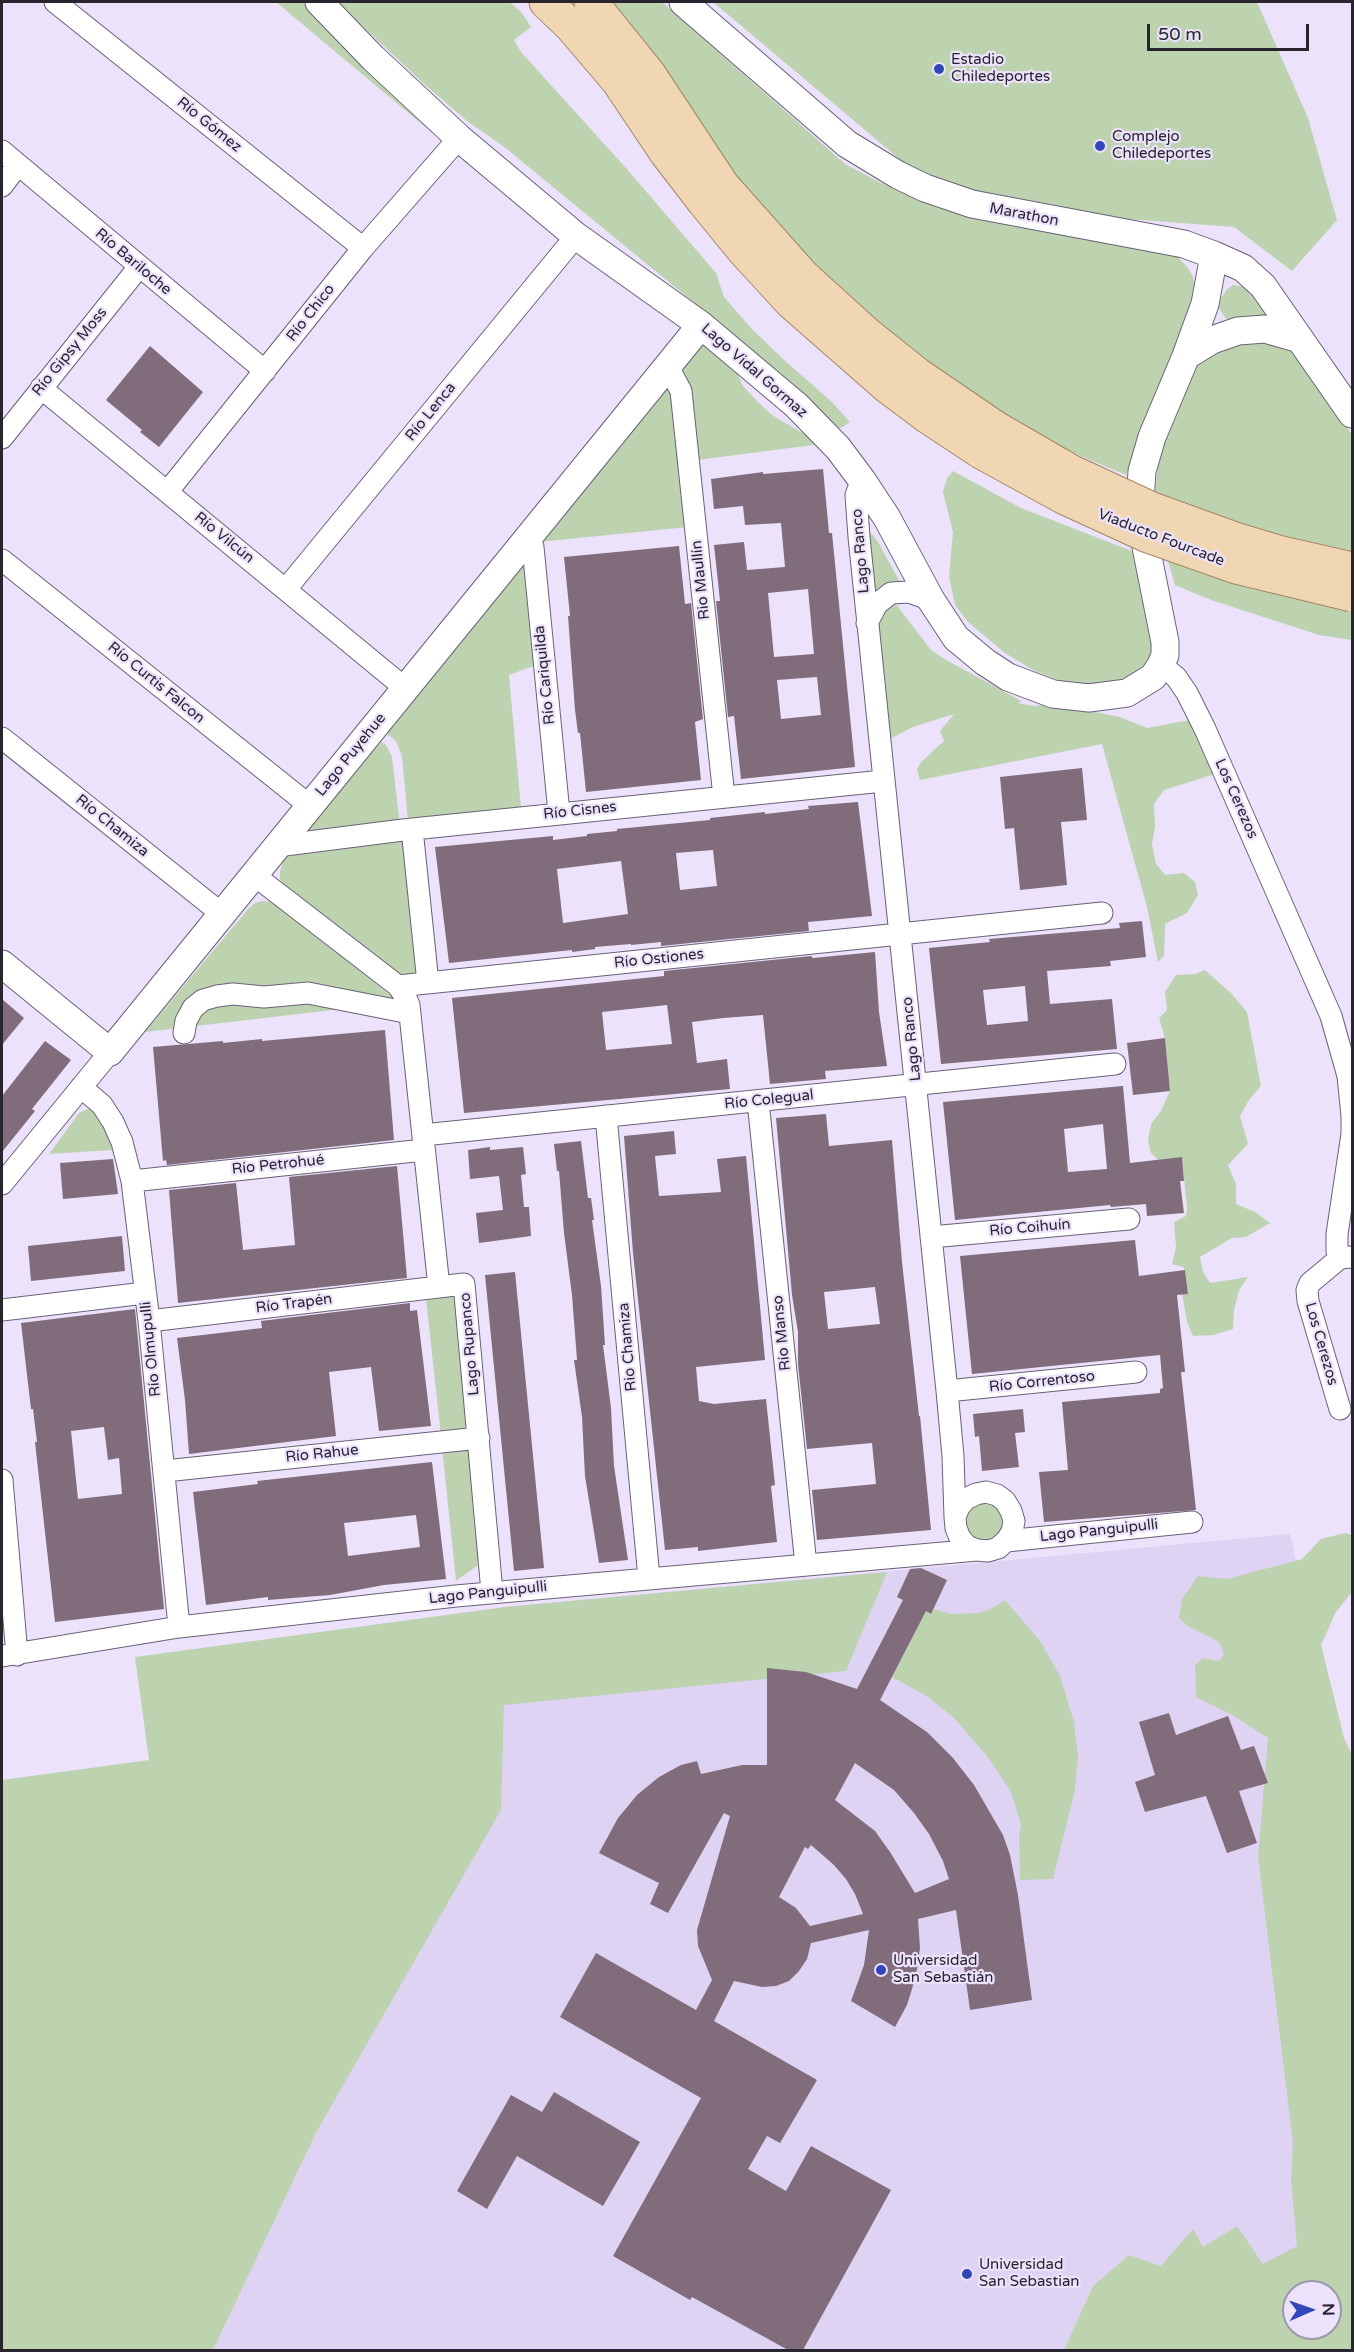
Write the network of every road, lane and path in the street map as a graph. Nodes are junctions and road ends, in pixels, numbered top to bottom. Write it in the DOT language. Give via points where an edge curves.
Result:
graph roads {
  1 [pos="55,2"];
  2 [pos="319,2"];
  3 [pos="546,2"];
  4 [pos="591,2"];
  5 [pos="683,2"];
  6 [pos="459,138"];
  7 [pos="2,151"];
  8 [pos="18,165"];
  9 [pos="2,186"];
  10 [pos="576,236"];
  11 [pos="363,248"];
  12 [pos="1214,255"];
  13 [pos="139,267"];
  14 [pos="701,326"];
  15 [pos="1300,339"];
  16 [pos="1186,356"];
  17 [pos="668,367"];
  18 [pos="265,371"];
  19 [pos="41,388"];
  20 [pos="1353,414"];
  21 [pos="2,438"];
  22 [pos="988,440"];
  23 [pos="862,480"];
  24 [pos="168,491"];
  25 [pos="529,537"];
  26 [pos="2,560"];
  27 [pos="1353,569"];
  28 [pos="286,589"];
  29 [pos="1353,595"];
  30 [pos="931,600"];
  31 [pos="867,623"];
  32 [pos="1161,665"];
  33 [pos="405,689"];
  34 [pos="2,738"];
  35 [pos="883,781"];
  36 [pos="724,796"];
  37 [pos="310,806"];
  38 [pos="559,813"];
  39 [pos="412,829"];
  40 [pos="277,846"];
  41 [pos="254,875"];
  42 [pos="222,914"];
  43 [pos="1102,914"];
  44 [pos="901,933"];
  45 [pos="2,964"];
  46 [pos="428,983"];
  47 [pos="398,986"];
  48 [pos="410,1013"];
  49 [pos="184,1033"];
  50 [pos="110,1052"];
  51 [pos="1115,1064"];
  52 [pos="916,1084"];
  53 [pos="81,1087"];
  54 [pos="758,1101"];
  55 [pos="606,1116"];
  56 [pos="423,1142"];
  57 [pos="132,1181"];
  58 [pos="2,1184"];
  59 [pos="1129,1219"];
  60 [pos="932,1237"];
  61 [pos="1343,1255"];
  62 [pos="439,1287"];
  63 [pos="145,1293"];
  64 [pos="2,1310"];
  65 [pos="149,1321"];
  66 [pos="1137,1372"];
  67 [pos="947,1391"];
  68 [pos="1340,1409"];
  69 [pos="479,1438"];
  70 [pos="953,1456"];
  71 [pos="165,1471"];
  72 [pos="2,1480"];
  73 [pos="2,1485"];
  74 [pos="986,1492"];
  75 [pos="955,1517"];
  76 [pos="1192,1522"];
  77 [pos="1006,1541"];
  78 [pos="977,1550"];
  79 [pos="806,1565"];
  80 [pos="650,1578"];
  81 [pos="492,1592"];
  82 [pos="179,1627"];
  83 [pos="9,1656"];
  1 -- 11 [label="street, Río Gómez"];
  2 -- 6 [label="street, Lago Vidal Gormaz"];
  3 -- 22 [label="main road" via="618,81 704,202 791,302 928,417"];
  4 -- 22 [label="main road" via="649,74 723,186 803,276"];
  5 -- 12 [label="street, Marathon" via="847,144 925,188 972,204 1149,236"];
  6 -- 10 [label="street, Lago Vidal Gormaz"];
  6 -- 11 [label="street, Río Chico"];
  7 -- 8 [label="street, Río Bariloche"];
  8 -- 9 [label="street"];
  8 -- 13 [label="street, Río Bariloche"];
  10 -- 14 [label="street, Lago Vidal Gormaz"];
  10 -- 28 [label="street, Río Lenca"];
  11 -- 18 [label="street, Río Chico"];
  12 -- 15 [label="street, Marathon" via="1243,268 1263,286"];
  12 -- 16 [label="street" via="1205,304"];
  13 -- 18 [label="street, Río Bariloche"];
  13 -- 19 [label="street, Río Gipsy Moss"];
  14 -- 17 [label="street, Lago Puyehue"];
  14 -- 23 [label="street, Lago Vidal Gormaz" via="796,405 838,448"];
  15 -- 16 [label="street" via="1265,329 1238,331 1212,340"];
  15 -- 20 [label="street, Marathon"];
  16 -- 32 [label="street" via="1142,471 1144,537 1165,642"];
  17 -- 25 [label="street, Lago Puyehue"];
  17 -- 36 [label="street, Rio Maullín" via="681,391"];
  18 -- 24 [label="street, Río Chico"];
  19 -- 21 [label="street, Río Gipsy Moss"];
  19 -- 24 [label="street, Río Vilcún"];
  22 -- 27 [label="main road, Viaducto Fourcade, bridge" via="1194,525 1278,552"];
  22 -- 29 [label="main road, Viaducto Fourcade, bridge" via="1063,497 1148,536 1236,567"];
  23 -- 30 [label="street, Lago Vidal Gormaz"];
  23 -- 31 [label="street, Lago Ranco" via="856,495"];
  24 -- 28 [label="street, Río Vilcún"];
  25 -- 33 [label="street, Lago Puyehue"];
  25 -- 38 [label="street, Río Cariquilda"];
  26 -- 37 [label="street, Río Curtis Falcon"];
  28 -- 33 [label="street, Río Vilcún"];
  30 -- 31 [label="street, Lago Ranco" via="909,591 891,594 877,604"];
  30 -- 32 [label="street, Lago Vidal Gormaz" via="956,638 985,662 1008,677 1053,694 1089,698 1127,693 1153,676"];
  31 -- 35 [label="street, Lago Ranco"];
  32 -- 61 [label="street, Los Cerezos" via="1187,693 1205,729 1331,1016 1348,1076 1352,1116 1337,1234"];
  33 -- 37 [label="street, Lago Puyehue"];
  34 -- 42 [label="street, Río Chamiza"];
  35 -- 36 [label="street, Río Cisnes"];
  35 -- 44 [label="street, Lago Ranco"];
  36 -- 38 [label="street, Río Cisnes"];
  37 -- 40 [label="street, Lago Puyehue"];
  38 -- 39 [label="street, Río Cisnes"];
  39 -- 40 [label="street, Río Cisnes"];
  39 -- 46 [label="street"];
  40 -- 41 [label="street, Lago Puyehue"];
  41 -- 42 [label="street, Lago Puyehue"];
  41 -- 47 [label="street"];
  42 -- 50 [label="street, Lago Puyehue"];
  43 -- 44 [label="street, Río Ostiones"];
  44 -- 46 [label="street, Río Ostiones"];
  44 -- 52 [label="street, Lago Ranco"];
  45 -- 50 [label="street"];
  46 -- 47 [label="street, Río Ostiones"];
  47 -- 48 [label="street, Lago Rupanco"];
  48 -- 49 [label="street" via="308,993 264,997 233,994 203,1000 193,1008"];
  48 -- 56 [label="street, Lago Rupanco"];
  50 -- 53 [label="street, Lago Puyehue"];
  51 -- 52 [label="street, Río Colegual"];
  52 -- 54 [label="street, Río Colegual"];
  52 -- 60 [label="street, Lago Ranco"];
  53 -- 57 [label="street, Río Olmupulli" via="114,1122"];
  53 -- 58 [label="street, Lago Puyehue"];
  54 -- 55 [label="street, Río Colegual"];
  54 -- 79 [label="street, Río Manso"];
  55 -- 56 [label="street, Río Colegual"];
  55 -- 80 [label="street, Rio Chamiza"];
  56 -- 57 [label="street, Río Petrohué"];
  56 -- 62 [label="street, Lago Rupanco"];
  57 -- 63 [label="street, Río Olmupulli"];
  59 -- 60 [label="street, Río Coihuín"];
  60 -- 67 [label="street, Lago Ranco"];
  61 -- 68 [label="street, Los Cerezos" via="1316,1277 1307,1290"];
  62 -- 65 [label="street, Río Trapén"];
  62 -- 69 [label="street, Lago Rupanco" via="464,1284"];
  63 -- 64 [label="street"];
  63 -- 65 [label="street, Río Olmupulli"];
  65 -- 71 [label="street, Río Olmupulli"];
  66 -- 67 [label="street, Río Correntoso"];
  67 -- 70 [label="street, Lago Ranco"];
  69 -- 71 [label="street, Río Rahue"];
  69 -- 81 [label="street, Lago Rupanco"];
  70 -- 74 [label="street" via="966,1477"];
  70 -- 75 [label="street, Lago Ranco"];
  71 -- 82 [label="street, Río Olmupulli"];
  72 -- 73 [label="street"];
  73 -- 83 [label="street"];
  74 -- 75 [label="street" via="966,1499"];
  74 -- 77 [label="street" via="1005,1501 1011,1511 1014,1521"];
  75 -- 78 [label="street" via="960,1538"];
  76 -- 77 [label="street, Lago Panguipulli"];
  77 -- 78 [label="street" via="998,1548"];
  78 -- 79 [label="street, Lago Panguipulli"];
  79 -- 80 [label="street, Lago Panguipulli"];
  80 -- 81 [label="street, Lago Panguipulli"];
  81 -- 82 [label="street, Lago Panguipulli"];
  82 -- 83 [label="street, Lago Panguipulli"];
}
